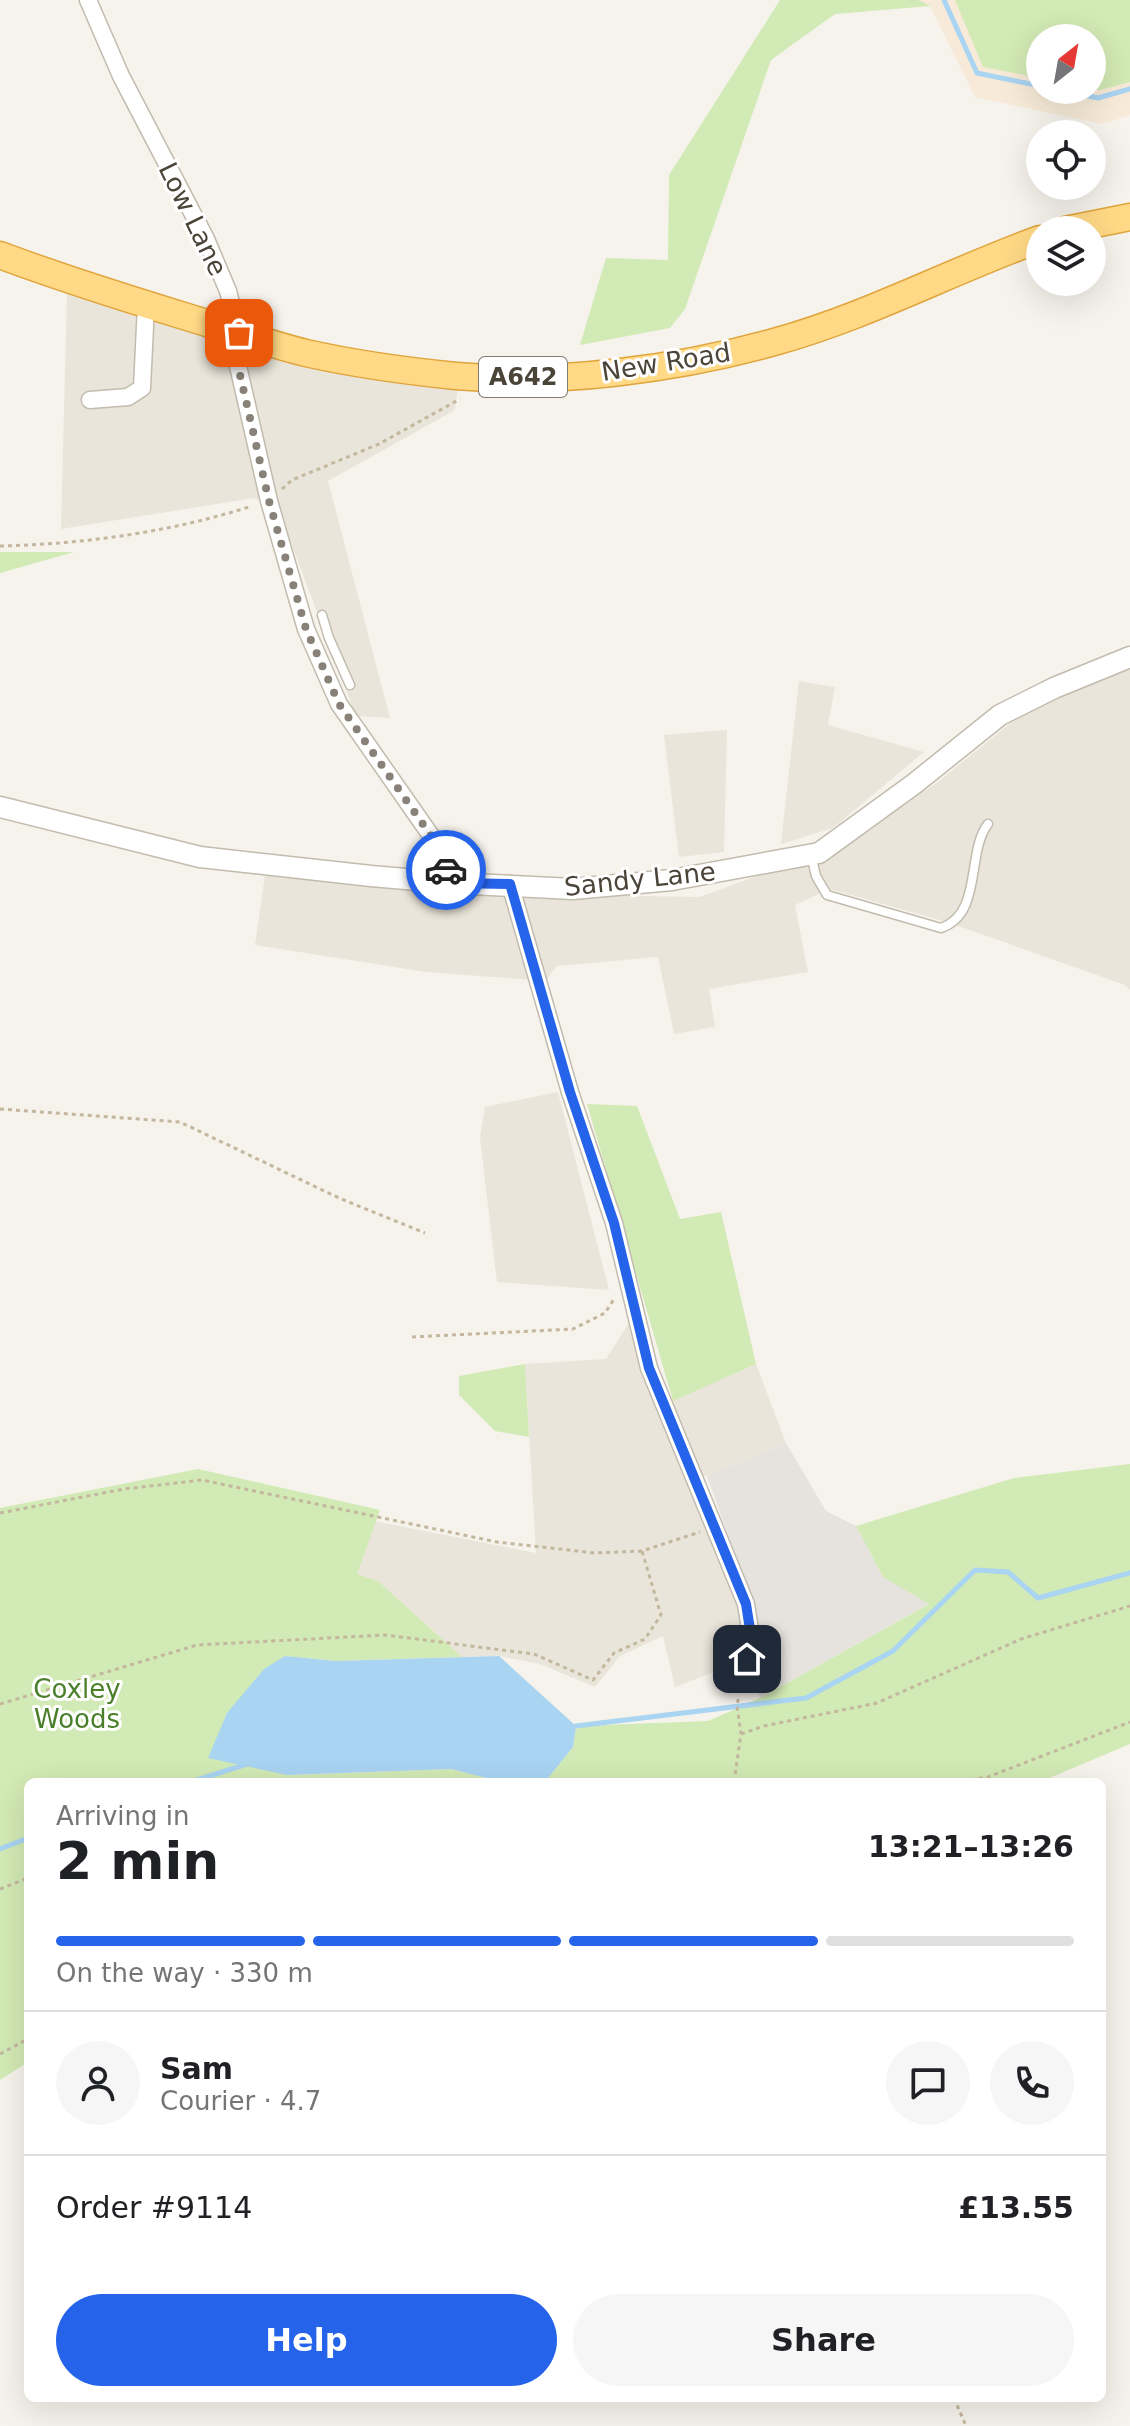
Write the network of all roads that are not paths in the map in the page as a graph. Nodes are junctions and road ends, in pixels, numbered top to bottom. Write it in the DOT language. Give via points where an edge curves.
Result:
graph roads {
  1 [pos="88,0"];
  2 [pos="1130,217"];
  3 [pos="1106,222"];
  4 [pos="1026,245"];
  5 [pos="0,255"];
  6 [pos="146,305"];
  7 [pos="239,333"];
  8 [pos="90,400"];
  9 [pos="322,615"];
  10 [pos="321,642"];
  11 [pos="1130,657"];
  12 [pos="350,685"];
  13 [pos="0,807"];
  14 [pos="988,824"];
  15 [pos="811,854"];
  16 [pos="452,883"];
  17 [pos="510,884"];
  18 [pos="742,1677"];
  1 -- 7 [label="street, Low Lane" via="121,76 206,239"];
  2 -- 3 [label="highway"];
  4 -- 7 [label="highway, New Road / A642" via="776,342 624,371 568,377 459,376 305,352"];
  5 -- 6 [label="highway, New Road / A642"];
  6 -- 7 [label="highway, New Road / A642"];
  6 -- 8 [label="street" via="142,388 128,397"];
  7 -- 10 [label="street, Low Lane" via="238,366 269,501"];
  9 -- 10 [label="lane"];
  10 -- 12 [label="lane"];
  10 -- 16 [label="street, Low Lane" via="339,704 434,840"];
  11 -- 15 [label="street, Sandy Lane" via="1000,715 914,784"];
  13 -- 16 [label="street, Sandy Lane" via="200,857"];
  14 -- 15 [label="lane" via="975,853 974,882 965,906 941,928 827,895"];
  15 -- 17 [label="street, Sandy Lane" via="672,880 573,889"];
  16 -- 17 [label="street, Sandy Lane"];
  17 -- 18 [label="street" via="614,1223 649,1368 746,1604 752,1642"];
}
